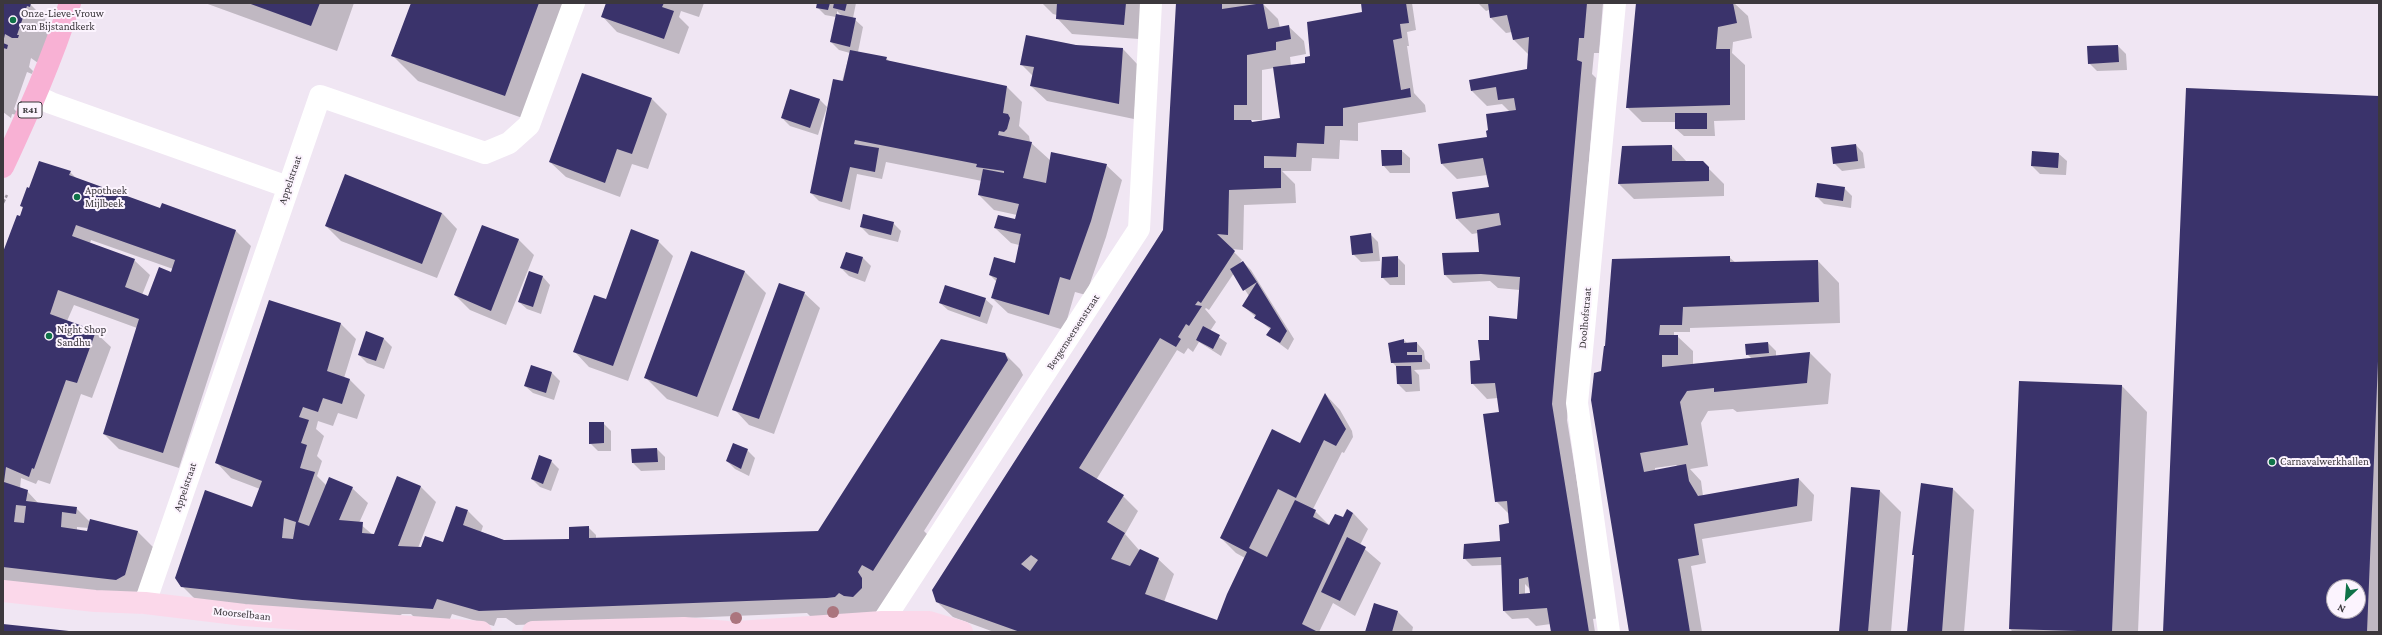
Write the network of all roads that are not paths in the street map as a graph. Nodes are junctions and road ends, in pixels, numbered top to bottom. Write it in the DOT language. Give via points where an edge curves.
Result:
graph roads {
  1 [pos="70,3"];
  2 [pos="574,3"];
  3 [pos="1152,3"];
  4 [pos="1615,3"];
  5 [pos="36,96"];
  6 [pos="3,167"];
  7 [pos="288,187"];
  8 [pos="3,591"];
  9 [pos="145,603"];
  10 [pos="879,627"];
  11 [pos="481,632"];
  12 [pos="532,632"];
  13 [pos="727,632"];
  14 [pos="738,632"];
  15 [pos="962,632"];
  16 [pos="1609,632"];
  1 -- 5 [label="main road, R41"];
  2 -- 7 [label="street, Appelstraat" via="529,125 509,143 485,153 320,96"];
  3 -- 10 [label="street, Bergemeersenstraat" via="1139,229"];
  4 -- 16 [label="street, Doolhofstraat" via="1577,403"];
  5 -- 6 [label="main road, R41"];
  5 -- 7 [label="street"];
  7 -- 9 [label="street, Appelstraat"];
  8 -- 9 [label="street, Moorselbaan" via="95,601"];
  9 -- 11 [label="street, Moorselbaan" via="244,615"];
  10 -- 14 [label="street"];
  10 -- 15 [label="street" via="929,622"];
  12 -- 13 [label="street" via="684,628"];
}
